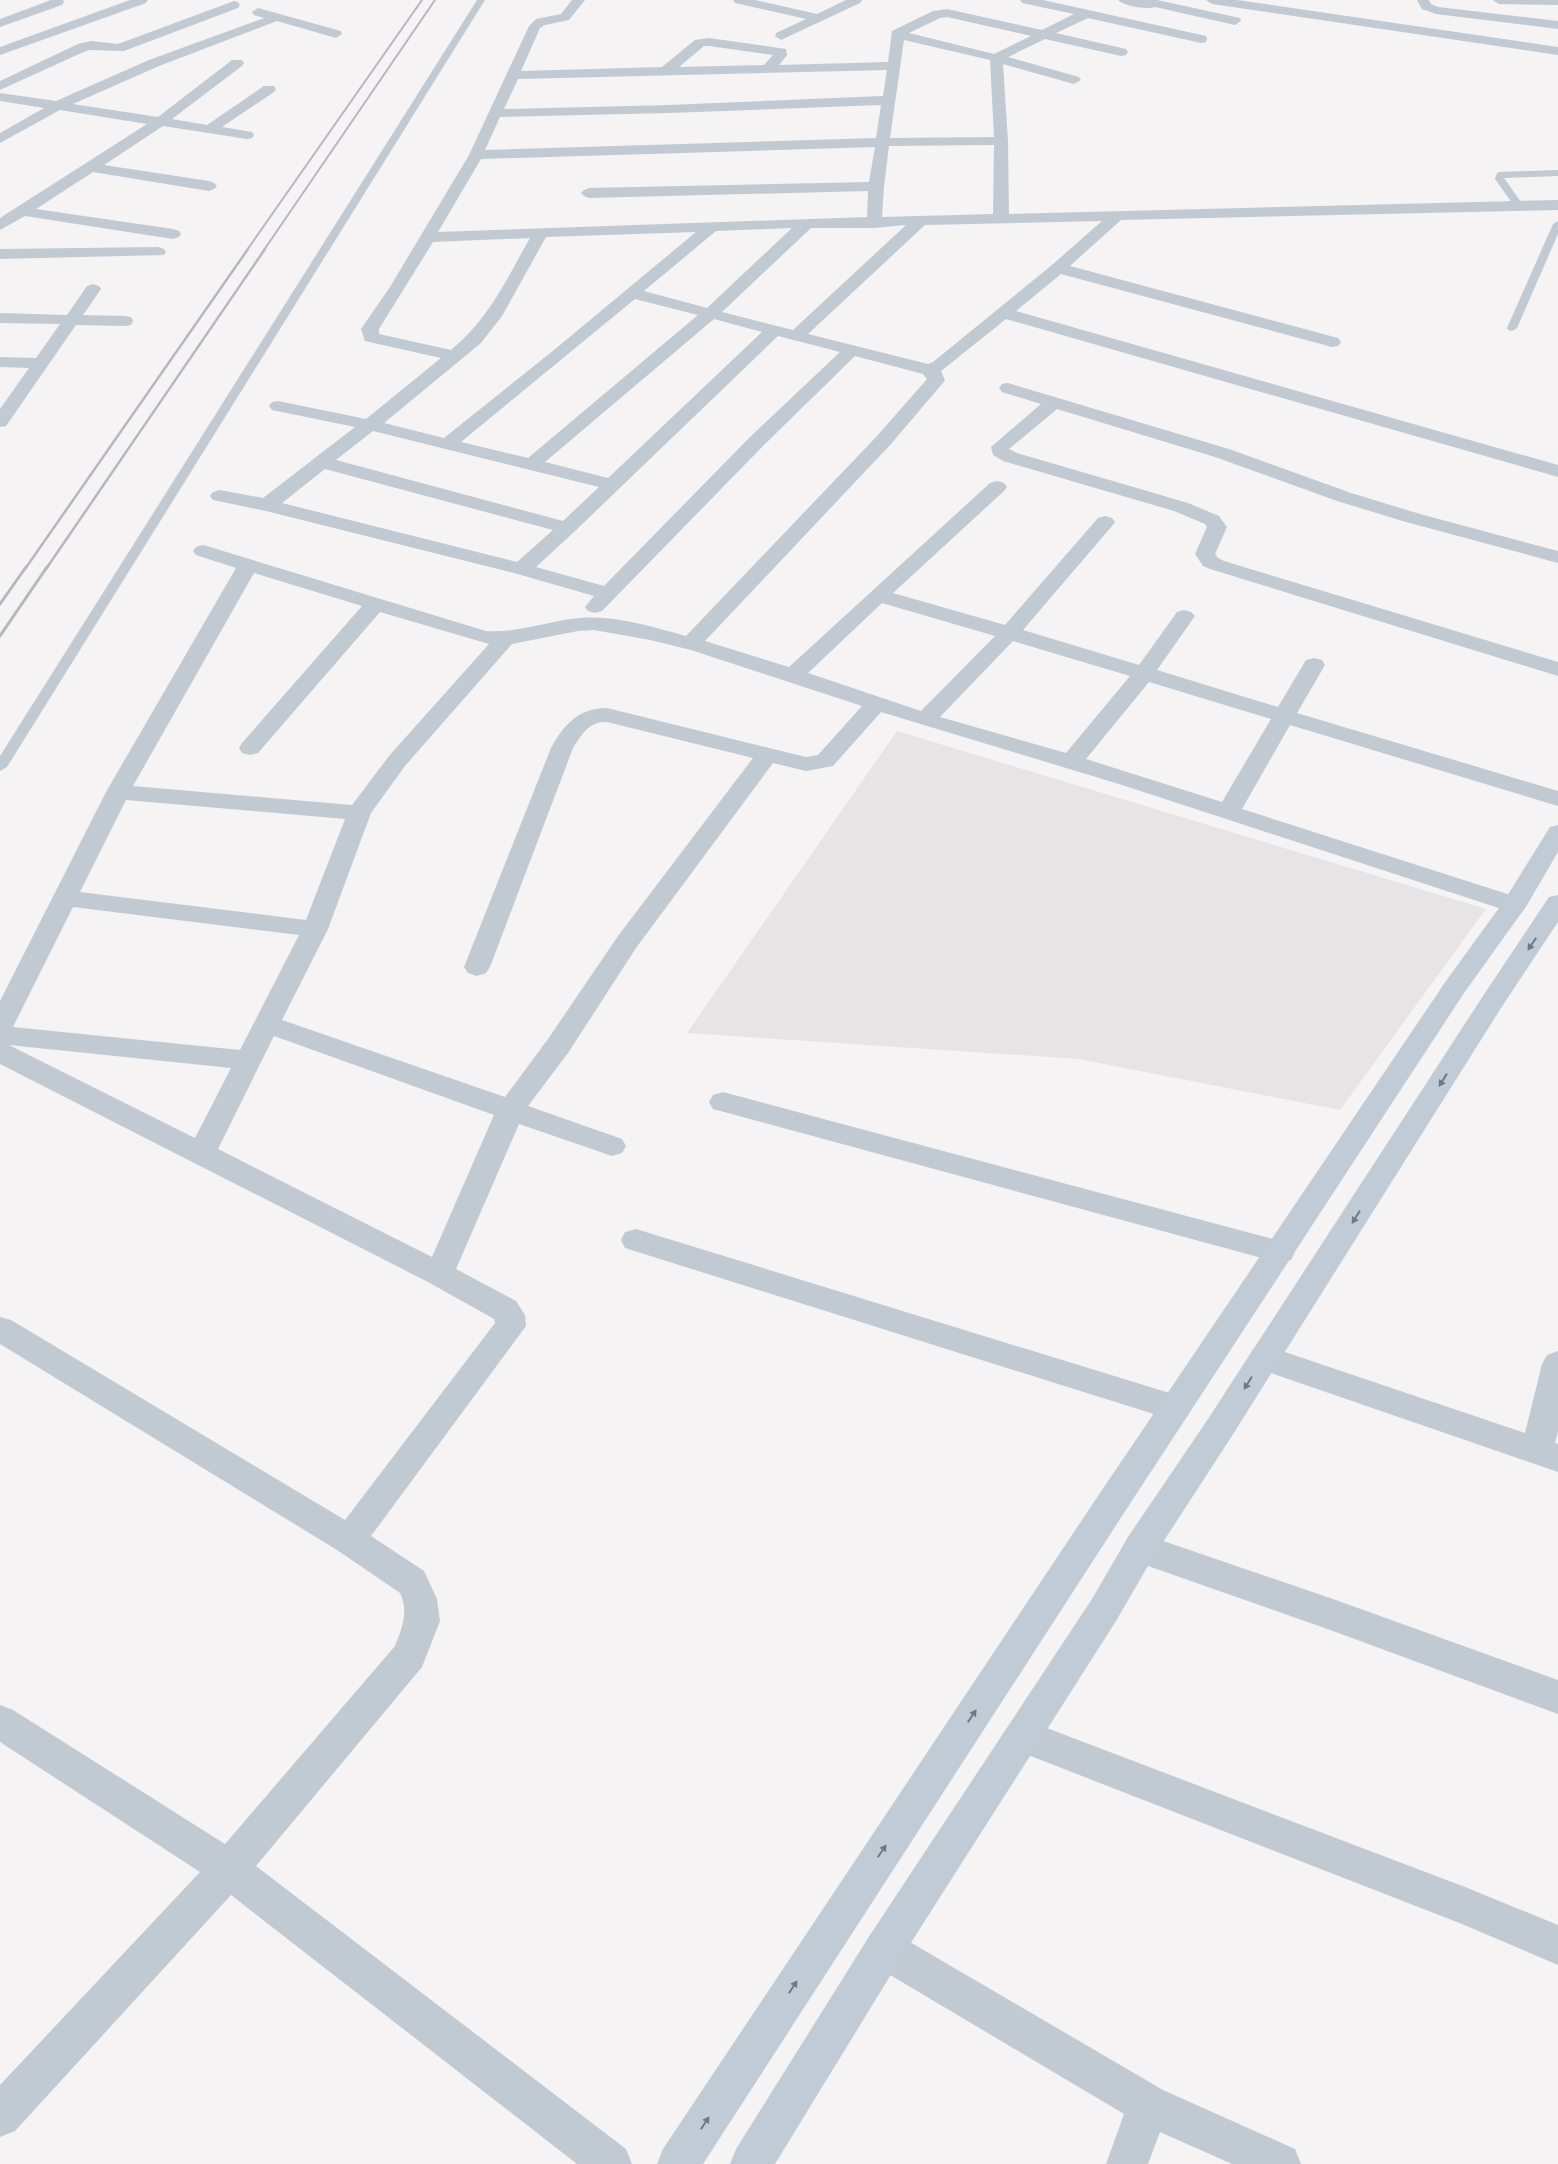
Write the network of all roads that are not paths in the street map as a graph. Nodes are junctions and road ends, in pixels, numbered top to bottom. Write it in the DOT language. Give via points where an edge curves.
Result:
graph roads {
  1 [pos="57,0"];
  2 [pos="142,0"];
  3 [pos="216,0"];
  4 [pos="262,0"];
  5 [pos="481,0"];
  6 [pos="579,0"];
  7 [pos="739,0"];
  8 [pos="856,0"];
  9 [pos="1026,0"];
  10 [pos="1124,0"];
  11 [pos="1212,0"];
  12 [pos="1423,0"];
  13 [pos="1499,0"];
  14 [pos="1558,1"];
  15 [pos="1154,3"];
  16 [pos="240,7"];
  17 [pos="1085,14"];
  18 [pos="275,18"];
  19 [pos="818,18"];
  20 [pos="1237,21"];
  21 [pos="0,23"];
  22 [pos="1127,23"];
  23 [pos="1558,25"];
  24 [pos="336,34"];
  25 [pos="897,34"];
  26 [pos="1046,34"];
  27 [pos="782,36"];
  28 [pos="1200,39"];
  29 [pos="0,51"];
  30 [pos="1558,51"];
  31 [pos="1121,52"];
  32 [pos="996,58"];
  33 [pos="237,63"];
  34 [pos="894,66"];
  35 [pos="766,70"];
  36 [pos="665,72"];
  37 [pos="514,75"];
  38 [pos="1074,80"];
  39 [pos="0,86"];
  40 [pos="269,89"];
  41 [pos="0,97"];
  42 [pos="890,100"];
  43 [pos="57,106"];
  44 [pos="496,113"];
  45 [pos="160,122"];
  46 [pos="208,130"];
  47 [pos="247,136"];
  48 [pos="0,139"];
  49 [pos="1001,141"];
  50 [pos="884,142"];
  51 [pos="585,151"];
  52 [pos="476,154"];
  53 [pos="91,166"];
  54 [pos="1558,173"];
  55 [pos="209,186"];
  56 [pos="876,186"];
  57 [pos="589,193"];
  58 [pos="1518,205"];
  59 [pos="1558,205"];
  60 [pos="22,211"];
  61 [pos="1116,216"];
  62 [pos="1001,219"];
  63 [pos="920,221"];
  64 [pos="874,223"];
  65 [pos="807,224"];
  66 [pos="1558,224"];
  67 [pos="0,225"];
  68 [pos="710,228"];
  69 [pos="588,231"];
  70 [pos="173,234"];
  71 [pos="540,234"];
  72 [pos="428,237"];
  73 [pos="158,252"];
  74 [pos="0,254"];
  75 [pos="1058,268"];
  76 [pos="93,289"];
  77 [pos="631,293"];
  78 [pos="1004,313"];
  79 [pos="710,314"];
  80 [pos="0,318"];
  81 [pos="74,319"];
  82 [pos="125,321"];
  83 [pos="1512,328"];
  84 [pos="774,330"];
  85 [pos="796,336"];
  86 [pos="1332,342"];
  87 [pos="852,350"];
  88 [pos="454,356"];
  89 [pos="0,362"];
  90 [pos="42,363"];
  91 [pos="929,370"];
  92 [pos="1008,388"];
  93 [pos="1054,402"];
  94 [pos="278,406"];
  95 [pos="0,422"];
  96 [pos="370,425"];
  97 [pos="447,444"];
  98 [pos="320,462"];
  99 [pos="532,464"];
  100 [pos="1558,471"];
  101 [pos="610,484"];
  102 [pos="997,487"];
  103 [pos="220,496"];
  104 [pos="267,505"];
  105 [pos="1106,522"];
  106 [pos="567,528"];
  107 [pos="204,551"];
  108 [pos="1558,557"];
  109 [pos="248,565"];
  110 [pos="521,569"];
  111 [pos="607,593"];
  112 [pos="878,595"];
  113 [pos="376,604"];
  114 [pos="1184,616"];
  115 [pos="581,623"];
  116 [pos="1010,632"];
  117 [pos="505,639"];
  118 [pos="690,644"];
  119 [pos="1314,665"];
  120 [pos="1558,669"];
  121 [pos="1145,672"];
  122 [pos="794,674"];
  123 [pos="877,703"];
  124 [pos="1284,717"];
  125 [pos="926,719"];
  126 [pos="250,748"];
  127 [pos="768,754"];
  128 [pos="1071,762"];
  129 [pos="0,767"];
  130 [pos="118,792"];
  131 [pos="1558,799"];
  132 [pos="360,813"];
  133 [pos="1228,813"];
  134 [pos="1558,832"];
  135 [pos="66,898"];
  136 [pos="1558,903"];
  137 [pos="1514,905"];
  138 [pos="315,929"];
  139 [pos="477,968"];
  140 [pos="267,1024"];
  141 [pos="0,1027"];
  142 [pos="0,1035"];
  143 [pos="0,1052"];
  144 [pos="248,1060"];
  145 [pos="722,1102"];
  146 [pos="511,1109"];
  147 [pos="612,1146"];
  148 [pos="201,1154"];
  149 [pos="636,1240"];
  150 [pos="1280,1252"];
  151 [pos="439,1274"];
  152 [pos="0,1329"];
  153 [pos="1264,1358"];
  154 [pos="1558,1364"];
  155 [pos="1176,1408"];
  156 [pos="1547,1454"];
  157 [pos="349,1540"];
  158 [pos="1140,1548"];
  159 [pos="1558,1697"];
  160 [pos="0,1722"];
  161 [pos="1023,1736"];
  162 [pos="229,1869"];
  163 [pos="1558,1944"];
  164 [pos="884,1949"];
  165 [pos="1148,2105"];
  166 [pos="0,2116"];
  167 [pos="611,2164"];
  168 [pos="678,2164"];
  169 [pos="751,2164"];
  170 [pos="1127,2164"];
  171 [pos="1280,2164"];
  1 -- 21 [label="street"];
  2 -- 29 [label="street"];
  3 -- 16 [label="street"];
  4 -- 16 [label="street"];
  5 -- 129 [label="lane"];
  6 -- 37 [label="street" via="565,17 535,26"];
  7 -- 19 [label="street"];
  8 -- 19 [label="street"];
  9 -- 17 [label="street"];
  10 -- 15 [label="street"];
  11 -- 30 [label="street" via="1342,15"];
  12 -- 23 [label="street" via="1426,6 1436,10"];
  13 -- 14 [label="street"];
  15 -- 20 [label="street"];
  15 -- 22 [label="street"];
  16 -- 18 [label="street"];
  16 -- 39 [label="street" via="119,48 83,47"];
  17 -- 22 [label="street"];
  17 -- 26 [label="street"];
  18 -- 24 [label="street"];
  18 -- 43 [label="street" via="154,63"];
  19 -- 27 [label="street"];
  22 -- 28 [label="street"];
  25 -- 26 [label="street" via="942,13"];
  25 -- 32 [label="street"];
  25 -- 34 [label="street"];
  26 -- 31 [label="street"];
  26 -- 32 [label="street"];
  32 -- 38 [label="street"];
  32 -- 49 [label="street"];
  33 -- 45 [label="street"];
  34 -- 35 [label="street"];
  34 -- 42 [label="street"];
  35 -- 36 [label="street"];
  35 -- 36 [label="street" via="781,52 709,42 697,45"];
  36 -- 37 [label="street"];
  37 -- 44 [label="street"];
  40 -- 46 [label="street"];
  41 -- 43 [label="street"];
  42 -- 44 [label="street"];
  42 -- 50 [label="street"];
  43 -- 45 [label="street"];
  43 -- 48 [label="street"];
  44 -- 52 [label="street"];
  45 -- 46 [label="street"];
  45 -- 53 [label="street"];
  46 -- 47 [label="street"];
  49 -- 50 [label="street"];
  49 -- 62 [label="street"];
  50 -- 51 [label="street"];
  50 -- 56 [label="street"];
  51 -- 52 [label="street"];
  51 -- 57 [label="street"];
  52 -- 72 [label="street"];
  53 -- 55 [label="street"];
  53 -- 60 [label="street"];
  54 -- 58 [label="lane" via="1500,175 1499,179"];
  56 -- 57 [label="street"];
  56 -- 64 [label="street"];
  57 -- 69 [label="street"];
  58 -- 59 [label="street"];
  58 -- 61 [label="street"];
  60 -- 67 [label="street"];
  60 -- 70 [label="street"];
  61 -- 62 [label="street"];
  61 -- 75 [label="street"];
  62 -- 63 [label="street"];
  63 -- 64 [label="street"];
  63 -- 85 [label="street"];
  64 -- 65 [label="street"];
  65 -- 68 [label="street"];
  65 -- 79 [label="street"];
  66 -- 83 [label="lane"];
  68 -- 69 [label="street"];
  68 -- 77 [label="street"];
  69 -- 71 [label="street"];
  71 -- 72 [label="street"];
  71 -- 88 [label="street" via="494,316 475,339"];
  72 -- 88 [label="street" via="369,334"];
  73 -- 74 [label="street"];
  75 -- 78 [label="street"];
  75 -- 86 [label="street"];
  76 -- 81 [label="street"];
  77 -- 79 [label="street"];
  77 -- 97 [label="street"];
  78 -- 91 [label="street" via="939,366"];
  78 -- 100 [label="street"];
  79 -- 84 [label="street"];
  79 -- 99 [label="street"];
  80 -- 81 [label="street"];
  81 -- 82 [label="street"];
  81 -- 90 [label="street"];
  84 -- 85 [label="street"];
  84 -- 101 [label="street"];
  85 -- 87 [label="street"];
  87 -- 91 [label="street"];
  87 -- 111 [label="street"];
  88 -- 96 [label="street"];
  89 -- 90 [label="street"];
  90 -- 95 [label="street"];
  91 -- 118 [label="street" via="936,380 884,440"];
  92 -- 93 [label="street"];
  93 -- 108 [label="street" via="1222,453 1344,497"];
  93 -- 120 [label="street" via="1000,447 1000,451 1010,457 1181,507 1212,520 1216,523 1216,531 1205,554 1210,562 1217,565"];
  94 -- 96 [label="street"];
  96 -- 97 [label="street"];
  96 -- 98 [label="street"];
  97 -- 99 [label="street"];
  98 -- 104 [label="street"];
  98 -- 106 [label="street"];
  99 -- 101 [label="street"];
  101 -- 106 [label="street"];
  102 -- 112 [label="street"];
  103 -- 104 [label="street"];
  104 -- 110 [label="street"];
  105 -- 116 [label="street"];
  106 -- 110 [label="street"];
  107 -- 109 [label="street"];
  109 -- 113 [label="street"];
  109 -- 130 [label="street"];
  110 -- 111 [label="street"];
  111 -- 115 [label="street"];
  112 -- 116 [label="street"];
  112 -- 122 [label="street"];
  113 -- 117 [label="street" via="484,637"];
  113 -- 126 [label="street"];
  114 -- 121 [label="street"];
  115 -- 117 [label="street" via="530,637"];
  115 -- 118 [label="street" via="614,626"];
  116 -- 121 [label="street"];
  116 -- 125 [label="street"];
  117 -- 132 [label="street" via="397,761"];
  118 -- 122 [label="street"];
  119 -- 124 [label="street"];
  121 -- 124 [label="street"];
  121 -- 128 [label="street"];
  122 -- 123 [label="street"];
  123 -- 125 [label="street"];
  123 -- 127 [label="street" via="825,761 806,764"];
  124 -- 131 [label="street"];
  124 -- 133 [label="street"];
  125 -- 128 [label="street"];
  127 -- 139 [label="street" via="607,714 583,719 562,748"];
  127 -- 146 [label="street" via="627,942 558,1046"];
  128 -- 133 [label="street"];
  130 -- 132 [label="street"];
  130 -- 135 [label="street"];
  132 -- 138 [label="street"];
  133 -- 137 [label="street"];
  134 -- 137 [label="main road"];
  135 -- 138 [label="street"];
  135 -- 141 [label="street"];
  136 -- 153 [label="main road, one-way"];
  137 -- 150 [label="main road" via="1455,987"];
  138 -- 140 [label="street"];
  140 -- 144 [label="street"];
  140 -- 146 [label="street"];
  142 -- 144 [label="street"];
  143 -- 148 [label="street"];
  144 -- 148 [label="street"];
  145 -- 150 [label="street"];
  146 -- 147 [label="street"];
  146 -- 151 [label="street"];
  148 -- 151 [label="street"];
  149 -- 155 [label="street"];
  150 -- 155 [label="main road"];
  151 -- 157 [label="street" via="505,1310 510,1315 511,1326"];
  152 -- 157 [label="street"];
  153 -- 156 [label="street"];
  153 -- 158 [label="main road, one-way"];
  154 -- 156 [label="street"];
  168 -- 155 [label="main road, one-way"];
  157 -- 162 [label="street" via="412,1582 420,1599 422,1621 409,1656"];
  158 -- 159 [label="street"];
  158 -- 161 [label="main road"];
  160 -- 162 [label="street"];
  161 -- 163 [label="street"];
  161 -- 164 [label="main road"];
  162 -- 166 [label="street"];
  162 -- 167 [label="street"];
  164 -- 165 [label="street"];
  164 -- 169 [label="main road"];
  165 -- 170 [label="street"];
  165 -- 171 [label="street"];
}
